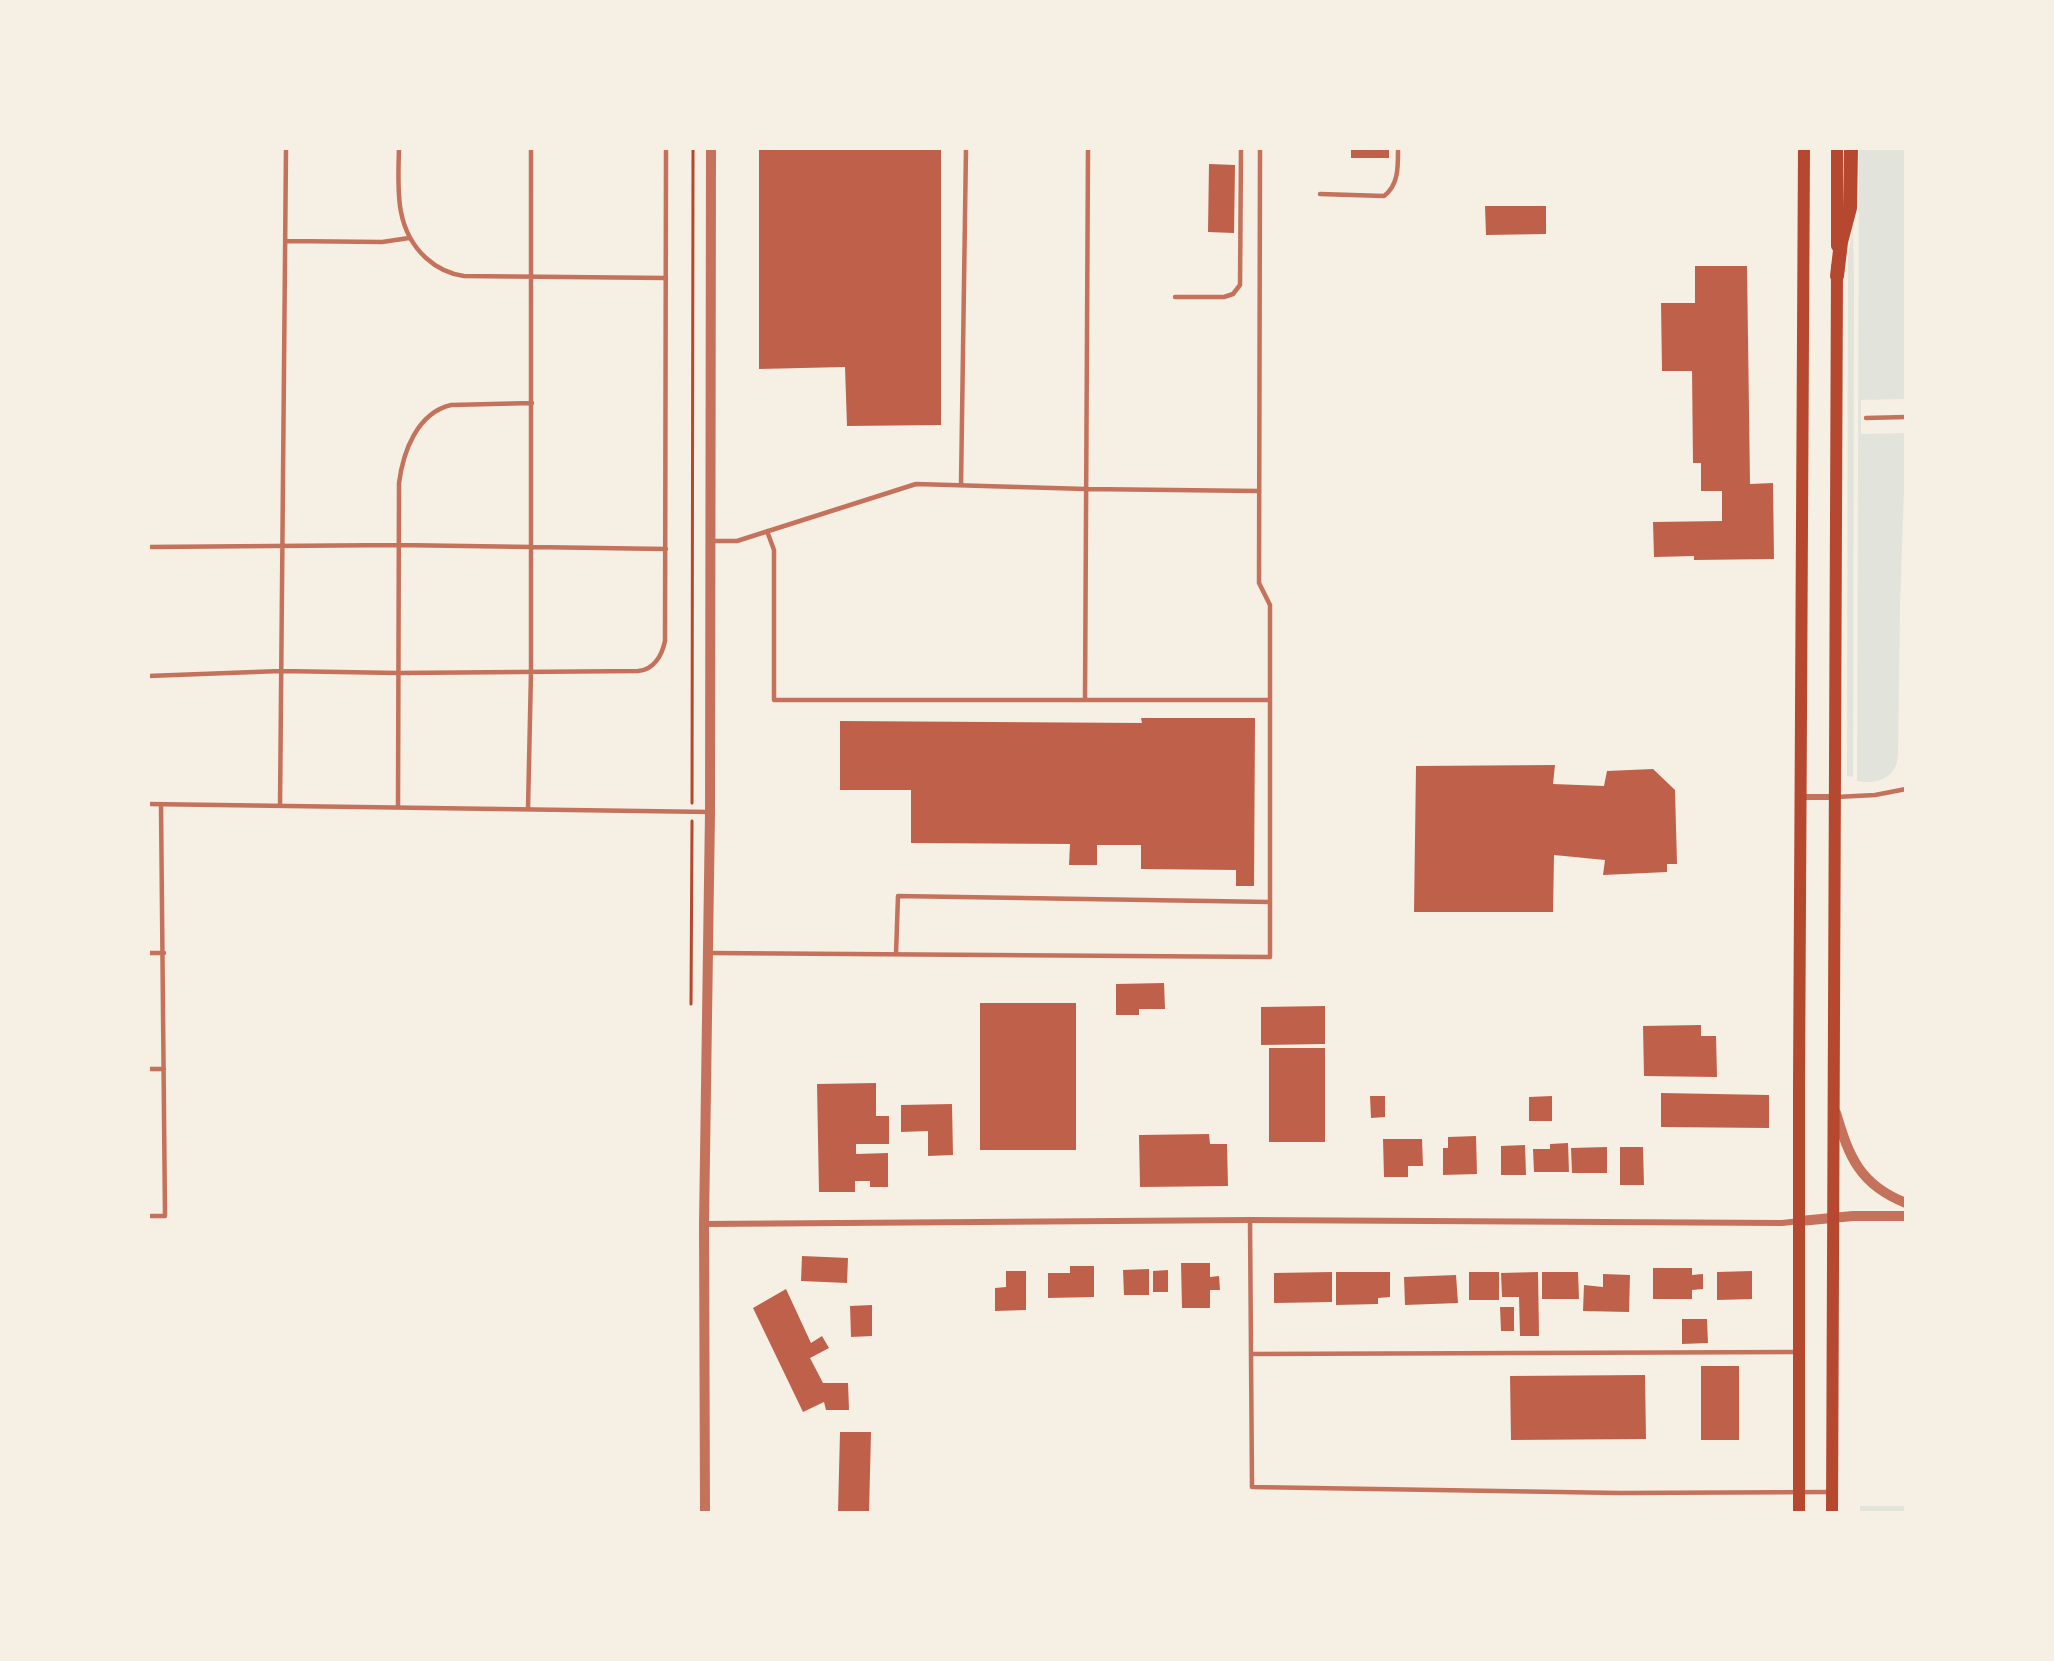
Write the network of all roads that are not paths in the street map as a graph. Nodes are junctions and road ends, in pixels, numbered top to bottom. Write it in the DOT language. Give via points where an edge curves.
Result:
graph roads {
  1 [pos="286,148"];
  2 [pos="399,148"];
  3 [pos="531,148"];
  4 [pos="666,148"];
  5 [pos="711,148"];
  6 [pos="966,148"];
  7 [pos="1088,148"];
  8 [pos="1241,148"];
  9 [pos="1260,148"];
  10 [pos="1398,148"];
  11 [pos="1804,148"];
  12 [pos="1837,148"];
  13 [pos="1851,148"];
  14 [pos="1320,194"];
  15 [pos="409,238"];
  16 [pos="286,242"];
  17 [pos="1837,276"];
  18 [pos="532,277"];
  19 [pos="666,278"];
  20 [pos="1175,297"];
  21 [pos="532,403"];
  22 [pos="1905,417"];
  23 [pos="1866,418"];
  24 [pos="961,485"];
  25 [pos="1086,489"];
  26 [pos="1259,490"];
  27 [pos="767,531"];
  28 [pos="709,541"];
  29 [pos="398,545"];
  30 [pos="283,546"];
  31 [pos="531,546"];
  32 [pos="148,547"];
  33 [pos="666,549"];
  34 [pos="281,671"];
  35 [pos="531,672"];
  36 [pos="398,673"];
  37 [pos="148,675"];
  38 [pos="1085,700"];
  39 [pos="1270,700"];
  40 [pos="1905,789"];
  41 [pos="1800,797"];
  42 [pos="1836,797"];
  43 [pos="148,804"];
  44 [pos="161,805"];
  45 [pos="280,806"];
  46 [pos="398,807"];
  47 [pos="528,809"];
  48 [pos="710,812"];
  49 [pos="1270,902"];
  50 [pos="148,953"];
  51 [pos="164,953"];
  52 [pos="708,953"];
  53 [pos="896,954"];
  54 [pos="148,1069"];
  55 [pos="164,1069"];
  56 [pos="1833,1101"];
  57 [pos="1905,1203"];
  58 [pos="148,1216"];
  59 [pos="1905,1216"];
  60 [pos="1833,1218"];
  61 [pos="1250,1220"];
  62 [pos="1800,1221"];
  63 [pos="704,1224"];
  64 [pos="1799,1352"];
  65 [pos="1251,1354"];
  66 [pos="1799,1492"];
  67 [pos="1833,1492"];
  68 [pos="705,1512"];
  69 [pos="1799,1512"];
  70 [pos="1833,1512"];
  1 -- 16 [label="lane"];
  2 -- 15 [label="lane" via="399,206"];
  3 -- 18 [label="lane"];
  4 -- 19 [label="lane"];
  5 -- 28 [label="street"];
  6 -- 24 [label="lane"];
  7 -- 25 [label="lane"];
  8 -- 20 [label="lane" via="1240,285 1224,297"];
  9 -- 26 [label="lane"];
  10 -- 14 [label="lane" via="1395,181 1384,196"];
  11 -- 41 [label="main road"];
  12 -- 17 [label="main road"];
  13 -- 17 [label="main road" via="1850,208"];
  15 -- 16 [label="lane" via="382,242"];
  15 -- 18 [label="lane" via="432,263 454,274"];
  16 -- 30 [label="lane"];
  17 -- 42 [label="main road"];
  18 -- 19 [label="lane"];
  18 -- 21 [label="lane"];
  19 -- 33 [label="lane"];
  21 -- 29 [label="lane" via="451,405 431,413 413,438 401,468"];
  21 -- 31 [label="lane"];
  22 -- 23 [label="lane"];
  24 -- 25 [label="lane"];
  24 -- 27 [label="lane" via="916,484"];
  25 -- 26 [label="lane"];
  25 -- 38 [label="lane"];
  26 -- 39 [label="lane" via="1259,583 1270,605"];
  27 -- 28 [label="lane" via="737,541"];
  27 -- 38 [label="lane" via="774,550 774,700"];
  28 -- 48 [label="street"];
  29 -- 30 [label="lane"];
  29 -- 31 [label="lane"];
  29 -- 36 [label="lane"];
  30 -- 32 [label="lane"];
  30 -- 34 [label="lane"];
  31 -- 33 [label="lane"];
  31 -- 35 [label="lane"];
  33 -- 35 [label="lane" via="664,641 655,663 638,671"];
  34 -- 36 [label="lane"];
  34 -- 37 [label="lane"];
  34 -- 45 [label="lane"];
  35 -- 36 [label="lane"];
  35 -- 47 [label="lane"];
  36 -- 46 [label="lane"];
  38 -- 39 [label="lane"];
  39 -- 49 [label="lane"];
  40 -- 42 [label="lane"];
  41 -- 42 [label="street"];
  41 -- 62 [label="main road"];
  42 -- 56 [label="main road"];
  43 -- 44 [label="lane"];
  44 -- 45 [label="lane"];
  44 -- 51 [label="lane"];
  45 -- 46 [label="lane"];
  46 -- 47 [label="lane"];
  47 -- 48 [label="lane"];
  48 -- 52 [label="street"];
  49 -- 53 [label="lane" via="1270,957"];
  49 -- 53 [label="lane" via="898,896"];
  50 -- 51 [label="lane"];
  51 -- 55 [label="lane"];
  52 -- 53 [label="lane"];
  52 -- 63 [label="street"];
  54 -- 55 [label="lane"];
  55 -- 58 [label="lane" via="165,1216"];
  56 -- 57 [label="street" via="1847,1148 1866,1179"];
  56 -- 60 [label="main road"];
  59 -- 60 [label="street"];
  60 -- 62 [label="street"];
  60 -- 67 [label="main road"];
  61 -- 62 [label="street"];
  61 -- 63 [label="street"];
  61 -- 65 [label="lane"];
  62 -- 64 [label="main road"];
  63 -- 68 [label="street"];
  64 -- 65 [label="lane"];
  64 -- 66 [label="main road"];
  65 -- 66 [label="lane" via="1252,1487"];
  66 -- 67 [label="lane"];
  66 -- 69 [label="main road"];
  67 -- 70 [label="main road"];
}
